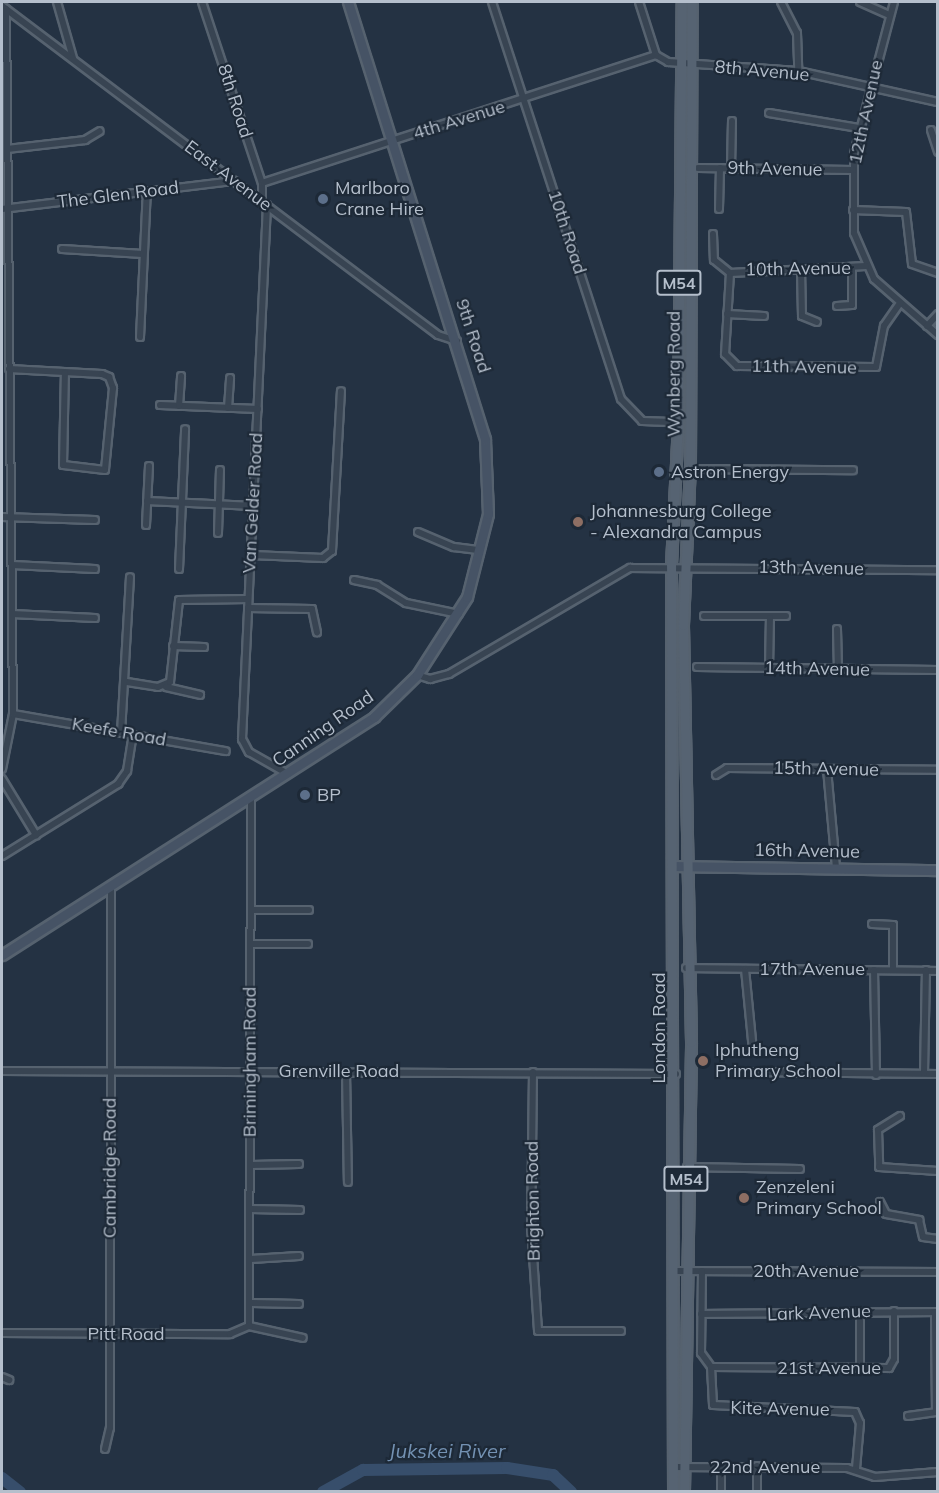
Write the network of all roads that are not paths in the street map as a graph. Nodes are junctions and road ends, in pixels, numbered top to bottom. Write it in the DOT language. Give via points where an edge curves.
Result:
graph roads {
  1 [pos="57,2"];
  2 [pos="202,2"];
  3 [pos="348,2"];
  4 [pos="492,2"];
  5 [pos="639,2"];
  6 [pos="682,2"];
  7 [pos="692,2"];
  8 [pos="781,2"];
  9 [pos="860,2"];
  10 [pos="894,2"];
  11 [pos="4,8"];
  12 [pos="889,15"];
  13 [pos="656,55"];
  14 [pos="73,59"];
  15 [pos="686,66"];
  16 [pos="798,71"];
  17 [pos="869,87"];
  18 [pos="524,100"];
  19 [pos="938,102"];
  20 [pos="769,113"];
  21 [pos="732,121"];
  22 [pos="859,128"];
  23 [pos="931,130"];
  24 [pos="100,131"];
  25 [pos="393,140"];
  26 [pos="7,149"];
  27 [pos="938,152"];
  28 [pos="698,168"];
  29 [pos="720,168"];
  30 [pos="731,168"];
  31 [pos="853,170"];
  32 [pos="234,181"];
  33 [pos="262,183"];
  34 [pos="147,191"];
  35 [pos="264,203"];
  36 [pos="5,208"];
  37 [pos="719,209"];
  38 [pos="853,210"];
  39 [pos="713,234"];
  40 [pos="62,249"];
  41 [pos="143,254"];
  42 [pos="866,266"];
  43 [pos="801,269"];
  44 [pos="852,270"];
  45 [pos="730,273"];
  46 [pos="938,273"];
  47 [pos="900,303"];
  48 [pos="837,306"];
  49 [pos="727,314"];
  50 [pos="938,314"];
  51 [pos="764,316"];
  52 [pos="817,322"];
  53 [pos="927,326"];
  54 [pos="938,335"];
  55 [pos="140,337"];
  56 [pos="458,341"];
  57 [pos="9,369"];
  58 [pos="65,373"];
  59 [pos="181,376"];
  60 [pos="230,378"];
  61 [pos="341,391"];
  62 [pos="160,405"];
  63 [pos="179,406"];
  64 [pos="228,408"];
  65 [pos="258,409"];
  66 [pos="678,422"];
  67 [pos="185,429"];
  68 [pos="149,466"];
  69 [pos="220,470"];
  70 [pos="690,470"];
  71 [pos="853,470"];
  72 [pos="147,501"];
  73 [pos="182,502"];
  74 [pos="219,504"];
  75 [pos="254,506"];
  76 [pos="11,517"];
  77 [pos="2,518"];
  78 [pos="95,520"];
  79 [pos="146,525"];
  80 [pos="418,532"];
  81 [pos="218,534"];
  82 [pos="481,550"];
  83 [pos="252,555"];
  84 [pos="12,565"];
  85 [pos="671,565"];
  86 [pos="684,566"];
  87 [pos="95,569"];
  88 [pos="179,569"];
  89 [pos="938,570"];
  90 [pos="129,577"];
  91 [pos="354,580"];
  92 [pos="248,599"];
  93 [pos="248,608"];
  94 [pos="12,614"];
  95 [pos="459,614"];
  96 [pos="704,616"];
  97 [pos="786,616"];
  98 [pos="95,618"];
  99 [pos="770,618"];
  100 [pos="837,629"];
  101 [pos="317,632"];
  102 [pos="173,646"];
  103 [pos="204,647"];
  104 [pos="697,667"];
  105 [pos="769,668"];
  106 [pos="837,669"];
  107 [pos="938,670"];
  108 [pos="417,675"];
  109 [pos="127,682"];
  110 [pos="166,687"];
  111 [pos="200,696"];
  112 [pos="13,714"];
  113 [pos="122,733"];
  114 [pos="134,735"];
  115 [pos="226,751"];
  116 [pos="2,769"];
  117 [pos="827,769"];
  118 [pos="938,770"];
  119 [pos="288,774"];
  120 [pos="716,775"];
  121 [pos="2,779"];
  122 [pos="251,797"];
  123 [pos="36,835"];
  124 [pos="2,856"];
  125 [pos="676,866"];
  126 [pos="688,866"];
  127 [pos="836,868"];
  128 [pos="938,870"];
  129 [pos="111,886"];
  130 [pos="251,910"];
  131 [pos="309,910"];
  132 [pos="872,924"];
  133 [pos="250,944"];
  134 [pos="308,944"];
  135 [pos="2,955"];
  136 [pos="686,968"];
  137 [pos="744,969"];
  138 [pos="874,970"];
  139 [pos="893,970"];
  140 [pos="926,970"];
  141 [pos="938,970"];
  142 [pos="753,1050"];
  143 [pos="250,1070"];
  144 [pos="2,1071"];
  145 [pos="110,1071"];
  146 [pos="346,1071"];
  147 [pos="533,1072"];
  148 [pos="754,1072"];
  149 [pos="924,1073"];
  150 [pos="676,1074"];
  151 [pos="938,1074"];
  152 [pos="876,1075"];
  153 [pos="900,1116"];
  154 [pos="299,1164"];
  155 [pos="251,1165"];
  156 [pos="686,1167"];
  157 [pos="800,1169"];
  158 [pos="938,1171"];
  159 [pos="348,1182"];
  160 [pos="880,1202"];
  161 [pos="251,1209"];
  162 [pos="300,1210"];
  163 [pos="938,1239"];
  164 [pos="299,1256"];
  165 [pos="251,1259"];
  166 [pos="675,1271"];
  167 [pos="687,1271"];
  168 [pos="702,1271"];
  169 [pos="938,1272"];
  170 [pos="252,1303"];
  171 [pos="299,1304"];
  172 [pos="894,1311"];
  173 [pos="936,1312"];
  174 [pos="860,1313"];
  175 [pos="701,1314"];
  176 [pos="249,1326"];
  177 [pos="621,1332"];
  178 [pos="2,1334"];
  179 [pos="110,1334"];
  180 [pos="303,1338"];
  181 [pos="711,1367"];
  182 [pos="860,1369"];
  183 [pos="2,1377"];
  184 [pos="9,1380"];
  185 [pos="936,1392"];
  186 [pos="908,1416"];
  187 [pos="105,1449"];
  188 [pos="757,1466"];
  189 [pos="673,1467"];
  190 [pos="684,1467"];
  191 [pos="721,1467"];
  192 [pos="856,1469"];
  193 [pos="938,1472"];
  194 [pos="673,1491"];
  195 [pos="684,1491"];
  196 [pos="722,1491"];
  197 [pos="757,1491"];
  1 -- 14 [label="street"];
  2 -- 33 [label="street, 8th Road"];
  3 -- 25 [label="main road, 9th Road"];
  4 -- 18 [label="street, 10th Road"];
  5 -- 13 [label="street"];
  6 -- 15 [label="main road, Wynberg Road / M54"];
  7 -- 15 [label="main road, Wynberg Road / M54"];
  8 -- 16 [label="street" via="796,33"];
  9 -- 12 [label="street"];
  10 -- 12 [label="street, 12th Avenue"];
  11 -- 14 [label="street, East Avenue"];
  11 -- 26 [label="street"];
  12 -- 17 [label="street, 12th Avenue"];
  13 -- 15 [label="street, 8th Avenue"];
  13 -- 18 [label="street, 4th Avenue"];
  14 -- 32 [label="street, East Avenue"];
  15 -- 16 [label="street, 8th Avenue"];
  15 -- 66 [label="main road, Wynberg Road / M54"];
  15 -- 70 [label="main road, Wynberg Road / M54"];
  16 -- 17 [label="street, 8th Avenue"];
  17 -- 19 [label="street, 8th Avenue"];
  17 -- 22 [label="street, 12th Avenue"];
  18 -- 25 [label="street, 4th Avenue"];
  18 -- 66 [label="street, 10th Road" via="624,405 642,421"];
  20 -- 22 [label="street"];
  21 -- 30 [label="street"];
  22 -- 31 [label="street, 12th Avenue"];
  23 -- 27 [label="street"];
  24 -- 26 [label="street" via="78,141"];
  25 -- 33 [label="street, 4th Avenue"];
  25 -- 56 [label="main road, 9th Road"];
  26 -- 36 [label="street"];
  28 -- 29 [label="street, 9th Avenue"];
  29 -- 30 [label="street, 9th Avenue"];
  29 -- 37 [label="street"];
  30 -- 31 [label="street, 9th Avenue"];
  31 -- 38 [label="street, 12th Avenue"];
  32 -- 34 [label="street, The Glen Road"];
  32 -- 35 [label="street, East Avenue"];
  33 -- 35 [label="street, 8th Road"];
  34 -- 36 [label="street, The Glen Road"];
  34 -- 41 [label="street"];
  35 -- 56 [label="street, East Avenue" via="438,336"];
  35 -- 65 [label="street, Van Gelder Road"];
  36 -- 57 [label="street"];
  38 -- 42 [label="street, 12th Avenue" via="855,238"];
  38 -- 46 [label="street" via="906,212 912,264"];
  39 -- 45 [label="street" via="715,262"];
  40 -- 41 [label="street"];
  41 -- 55 [label="street"];
  42 -- 44 [label="street, 10th Avenue"];
  42 -- 47 [label="street, 12th Avenue"];
  43 -- 44 [label="street, 10th Avenue"];
  43 -- 45 [label="street, 10th Avenue"];
  43 -- 52 [label="street" via="803,317"];
  44 -- 48 [label="street" via="852,304"];
  45 -- 49 [label="street"];
  47 -- 49 [label="street, 11th Avenue" via="884,326 876,367 732,364 726,354"];
  47 -- 53 [label="street, 12th Avenue"];
  49 -- 51 [label="street"];
  50 -- 53 [label="street"];
  53 -- 54 [label="street, 12th Avenue"];
  56 -- 82 [label="main road, 9th Road" via="487,456 489,496"];
  57 -- 58 [label="street"];
  57 -- 76 [label="street"];
  58 -- 58 [label="street" via="102,374 113,383 105,470 63,465"];
  59 -- 63 [label="street"];
  60 -- 64 [label="street"];
  61 -- 83 [label="street" via="332,550 323,558"];
  62 -- 63 [label="street"];
  63 -- 64 [label="street"];
  64 -- 65 [label="street"];
  65 -- 75 [label="street, Van Gelder Road"];
  66 -- 85 [label="main road, Wynberg Road / M54"];
  67 -- 73 [label="street"];
  68 -- 72 [label="street"];
  69 -- 74 [label="street"];
  70 -- 71 [label="street"];
  70 -- 86 [label="main road, Wynberg Road / M54"];
  72 -- 73 [label="street"];
  72 -- 79 [label="street"];
  73 -- 74 [label="street"];
  73 -- 88 [label="street"];
  74 -- 75 [label="street"];
  74 -- 81 [label="street"];
  75 -- 83 [label="street, Van Gelder Road"];
  76 -- 77 [label="street"];
  76 -- 78 [label="street"];
  76 -- 84 [label="street"];
  80 -- 82 [label="street" via="454,548"];
  82 -- 95 [label="main road, 9th Road"];
  83 -- 92 [label="street, Van Gelder Road"];
  84 -- 87 [label="street"];
  84 -- 94 [label="street"];
  85 -- 86 [label="street, 13th Avenue"];
  85 -- 108 [label="street" via="613,574 449,674 430,680"];
  85 -- 125 [label="main road, London Road / M54"];
  86 -- 89 [label="street, 13th Avenue"];
  86 -- 126 [label="main road, London Road / M54"];
  90 -- 109 [label="street"];
  91 -- 95 [label="street" via="377,585 406,603"];
  92 -- 93 [label="street, Van Gelder Road"];
  92 -- 102 [label="street" via="179,600"];
  93 -- 101 [label="street" via="312,609"];
  93 -- 119 [label="street, Van Gelder Road" via="242,739 249,752"];
  94 -- 98 [label="street"];
  94 -- 112 [label="street"];
  95 -- 108 [label="main road, 9th Road"];
  96 -- 99 [label="street"];
  97 -- 99 [label="street"];
  99 -- 105 [label="street"];
  100 -- 106 [label="street"];
  102 -- 103 [label="street"];
  102 -- 110 [label="street"];
  104 -- 105 [label="street, 14th Avenue"];
  105 -- 106 [label="street, 14th Avenue"];
  106 -- 107 [label="street, 14th Avenue"];
  108 -- 119 [label="main road, Canning Road" via="374,717"];
  109 -- 110 [label="street"];
  109 -- 113 [label="street"];
  110 -- 111 [label="street"];
  112 -- 113 [label="street, Keefe Road"];
  112 -- 116 [label="street"];
  113 -- 114 [label="street, Keefe Road"];
  114 -- 115 [label="street, Keefe Road"];
  114 -- 123 [label="street" via="123,780"];
  117 -- 118 [label="street, 15th Avenue"];
  117 -- 120 [label="street, 15th Avenue" via="727,768"];
  117 -- 127 [label="street"];
  119 -- 122 [label="main road, Canning Road"];
  121 -- 123 [label="street"];
  122 -- 129 [label="main road, Canning Road"];
  122 -- 130 [label="street, Brimingham Road"];
  123 -- 124 [label="street"];
  125 -- 126 [label="main road, 16th Avenue"];
  125 -- 150 [label="main road, London Road / M54"];
  126 -- 127 [label="main road, 16th Avenue"];
  126 -- 136 [label="main road, London Road / M54"];
  127 -- 128 [label="main road, 16th Avenue"];
  129 -- 135 [label="main road, Canning Road"];
  129 -- 145 [label="street, Cambridge Road"];
  130 -- 131 [label="street"];
  130 -- 133 [label="street, Brimingham Road"];
  132 -- 139 [label="street" via="893,925"];
  133 -- 134 [label="street"];
  133 -- 143 [label="street, Brimingham Road"];
  136 -- 137 [label="street, 17th Avenue"];
  136 -- 156 [label="main road, London Road / M54" via="691,1042"];
  137 -- 138 [label="street, 17th Avenue"];
  137 -- 142 [label="street"];
  138 -- 139 [label="street, 17th Avenue"];
  138 -- 152 [label="street"];
  139 -- 140 [label="street, 17th Avenue"];
  140 -- 141 [label="street, 17th Avenue"];
  140 -- 149 [label="street"];
  143 -- 145 [label="street, Grenville Road"];
  143 -- 146 [label="street, Grenville Road"];
  143 -- 155 [label="street, Brimingham Road"];
  144 -- 145 [label="street, Grenville Road"];
  145 -- 179 [label="street, Cambridge Road"];
  146 -- 147 [label="street, Grenville Road"];
  146 -- 159 [label="street"];
  147 -- 150 [label="street, Grenville Road"];
  147 -- 177 [label="street, Brighton Road" via="531,1225 538,1331"];
  148 -- 152 [label="street"];
  149 -- 151 [label="street"];
  149 -- 152 [label="street"];
  150 -- 166 [label="main road, London Road / M54"];
  153 -- 158 [label="street" via="878,1130 879,1167"];
  154 -- 155 [label="street"];
  155 -- 161 [label="street, Brimingham Road"];
  156 -- 157 [label="street"];
  156 -- 167 [label="main road, London Road / M54"];
  160 -- 163 [label="street" via="886,1214 919,1220 923,1237"];
  161 -- 162 [label="street"];
  161 -- 165 [label="street, Brimingham Road"];
  164 -- 165 [label="street"];
  165 -- 170 [label="street, Brimingham Road"];
  166 -- 167 [label="street, 20th Avenue"];
  166 -- 189 [label="main road, London Road / M54"];
  167 -- 168 [label="street, 20th Avenue"];
  167 -- 190 [label="main road, London Road / M54"];
  168 -- 169 [label="street, 20th Avenue"];
  168 -- 175 [label="street, Kite Avenue"];
  170 -- 171 [label="street"];
  170 -- 176 [label="street, Brimingham Road"];
  172 -- 173 [label="street, Lark Avenue"];
  172 -- 174 [label="street, Lark Avenue"];
  172 -- 182 [label="street, 21st Avenue" via="892,1365"];
  173 -- 185 [label="street"];
  174 -- 175 [label="street, Lark Avenue"];
  174 -- 182 [label="street"];
  175 -- 181 [label="street, Kite Avenue" via="702,1356"];
  176 -- 179 [label="street, Pitt Road" via="230,1334"];
  176 -- 180 [label="street"];
  178 -- 179 [label="street, Pitt Road"];
  179 -- 187 [label="street, Cambridge Road" via="110,1434"];
  181 -- 182 [label="street, 21st Avenue"];
  181 -- 192 [label="street, Kite Avenue" via="711,1399 718,1407 855,1412 860,1423"];
  183 -- 184 [label="street"];
  185 -- 186 [label="street" via="934,1415"];
  188 -- 191 [label="street, 22nd Avenue"];
  188 -- 192 [label="street, 22nd Avenue"];
  188 -- 197 [label="street"];
  189 -- 190 [label="street, 22nd Avenue"];
  189 -- 194 [label="main road, London Road / M54"];
  190 -- 191 [label="street, 22nd Avenue"];
  190 -- 195 [label="main road, London Road / M54"];
  191 -- 196 [label="street"];
  192 -- 193 [label="street, 22nd Avenue" via="874,1477"];
}
